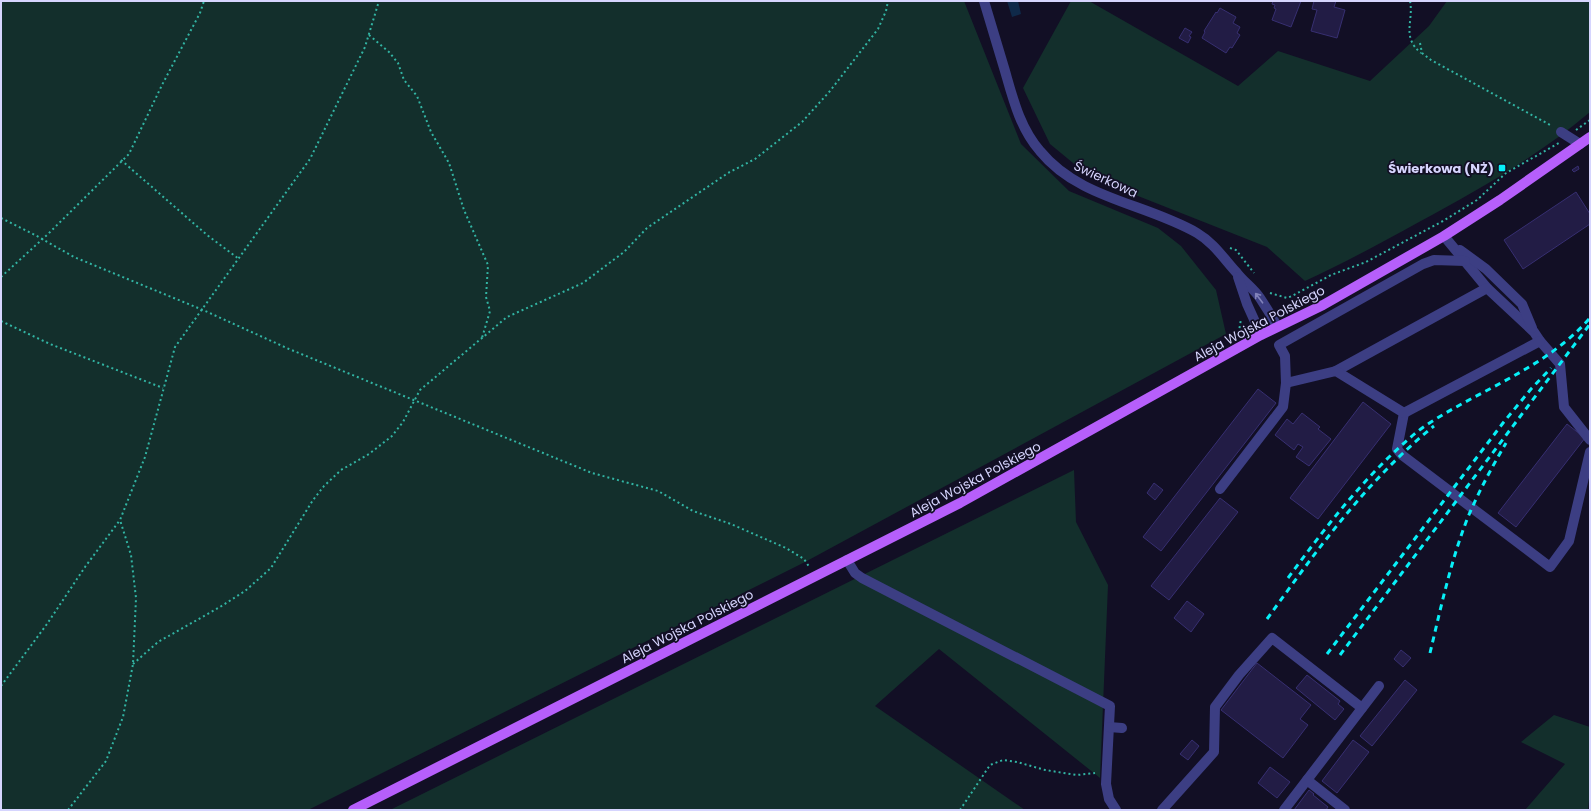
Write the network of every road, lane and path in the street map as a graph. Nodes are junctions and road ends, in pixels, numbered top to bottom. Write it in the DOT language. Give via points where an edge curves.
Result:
graph roads {
  1 [pos="204,1"];
  2 [pos="379,1"];
  3 [pos="888,1"];
  4 [pos="984,1"];
  5 [pos="1410,1"];
  6 [pos="369,35"];
  7 [pos="1420,43"];
  8 [pos="1422,53"];
  9 [pos="1590,120"];
  10 [pos="1564,134"];
  11 [pos="1590,137"];
  12 [pos="1580,144"];
  13 [pos="121,160"];
  14 [pos="1,218"];
  15 [pos="1444,236"];
  16 [pos="42,239"];
  17 [pos="1454,246"];
  18 [pos="239,259"];
  19 [pos="1465,261"];
  20 [pos="1237,273"];
  21 [pos="1,277"];
  22 [pos="1487,288"];
  23 [pos="1268,292"];
  24 [pos="203,310"];
  25 [pos="1240,316"];
  26 [pos="1,321"];
  27 [pos="1277,326"];
  28 [pos="1534,332"];
  29 [pos="1261,335"];
  30 [pos="481,339"];
  31 [pos="1540,341"];
  32 [pos="1224,356"];
  33 [pos="1336,370"];
  34 [pos="1286,383"];
  35 [pos="163,388"];
  36 [pos="414,400"];
  37 [pos="1404,413"];
  38 [pos="1590,440"];
  39 [pos="1590,452"];
  40 [pos="1220,489"];
  41 [pos="120,520"];
  42 [pos="847,560"];
  43 [pos="814,577"];
  44 [pos="133,664"];
  45 [pos="1,686"];
  46 [pos="1379,686"];
  47 [pos="1362,708"];
  48 [pos="1109,727"];
  49 [pos="1122,728"];
  50 [pos="1106,771"];
  51 [pos="1307,780"];
  52 [pos="68,810"];
  53 [pos="353,810"];
  54 [pos="960,810"];
  55 [pos="1116,810"];
  56 [pos="1162,810"];
  57 [pos="1284,810"];
  58 [pos="1345,810"];
  1 -- 13 [label="path" via="129,154"];
  2 -- 6 [label="path"];
  3 -- 30 [label="path" via="878,29 830,91 802,122 755,159 728,173 647,228 624,252 583,283 507,317"];
  4 -- 20 [label="street, Świerkowa" via="1017,111 1030,138 1049,162 1074,181 1197,233 1227,259"];
  5 -- 8 [label="path" via="1409,32 1414,47"];
  6 -- 18 [label="path" via="310,159"];
  6 -- 30 [label="path" via="398,63 404,80 417,96 431,132 449,163 464,210 488,265 486,297 490,311"];
  7 -- 8 [label="path"];
  8 -- 10 [label="path" via="1452,73 1486,89"];
  9 -- 10 [label="path"];
  10 -- 12 [label="street"];
  10 -- 23 [label="path" via="1552,148 1506,173 1477,200 1366,262 1331,275 1287,298"];
  11 -- 12 [label="main road, Aleja Wojska Polskiego"];
  12 -- 15 [label="main road, Aleja Wojska Polskiego"];
  13 -- 16 [label="path"];
  13 -- 18 [label="path" via="207,235"];
  14 -- 16 [label="path"];
  15 -- 17 [label="street"];
  15 -- 27 [label="main road, Aleja Wojska Polskiego" via="1323,304"];
  16 -- 21 [label="path"];
  16 -- 24 [label="path" via="74,257"];
  17 -- 19 [label="street"];
  17 -- 28 [label="street" via="1486,269 1522,304"];
  18 -- 24 [label="path"];
  19 -- 22 [label="street"];
  19 -- 34 [label="street" via="1434,260 1423,264 1279,345 1285,356"];
  27 -- 20 [label="street, one-way" via="1260,297"];
  20 -- 29 [label="street"];
  22 -- 28 [label="street"];
  22 -- 33 [label="street"];
  24 -- 35 [label="path" via="175,347"];
  24 -- 36 [label="path" via="289,349"];
  25 -- 32 [label="path" via="1242,320 1239,330 1226,347"];
  26 -- 35 [label="path" via="50,344"];
  27 -- 29 [label="main road, Aleja Wojska Polskiego"];
  28 -- 31 [label="street"];
  29 -- 32 [label="main road, Aleja Wojska Polskiego"];
  30 -- 36 [label="path" via="420,390"];
  31 -- 37 [label="street"];
  31 -- 38 [label="street" via="1560,364 1564,407"];
  32 -- 42 [label="main road, Aleja Wojska Polskiego" via="960,502"];
  33 -- 34 [label="street"];
  33 -- 37 [label="street"];
  34 -- 40 [label="street" via="1283,407"];
  35 -- 41 [label="path" via="145,457"];
  36 -- 43 [label="path" via="592,473 658,491 693,511 771,541 804,559"];
  36 -- 44 [label="path" via="403,422 392,436 369,454 341,470 324,486 271,568 245,591 158,642"];
  37 -- 39 [label="street" via="1397,449 1402,455 1550,567 1569,541"];
  41 -- 44 [label="path" via="131,555 136,598"];
  41 -- 45 [label="path"];
  42 -- 43 [label="main road, Aleja Wojska Polskiego"];
  42 -- 48 [label="street" via="855,573 862,578 1110,706"];
  43 -- 53 [label="main road, Aleja Wojska Polskiego"];
  44 -- 52 [label="path" via="123,717 106,761"];
  46 -- 47 [label="street"];
  47 -- 51 [label="street"];
  47 -- 56 [label="street" via="1272,638 1215,707 1214,752"];
  48 -- 49 [label="street"];
  48 -- 50 [label="street"];
  50 -- 54 [label="path" via="1076,775 1003,760 990,765"];
  50 -- 55 [label="street" via="1109,799"];
  51 -- 57 [label="street"];
  51 -- 58 [label="street"];
}
